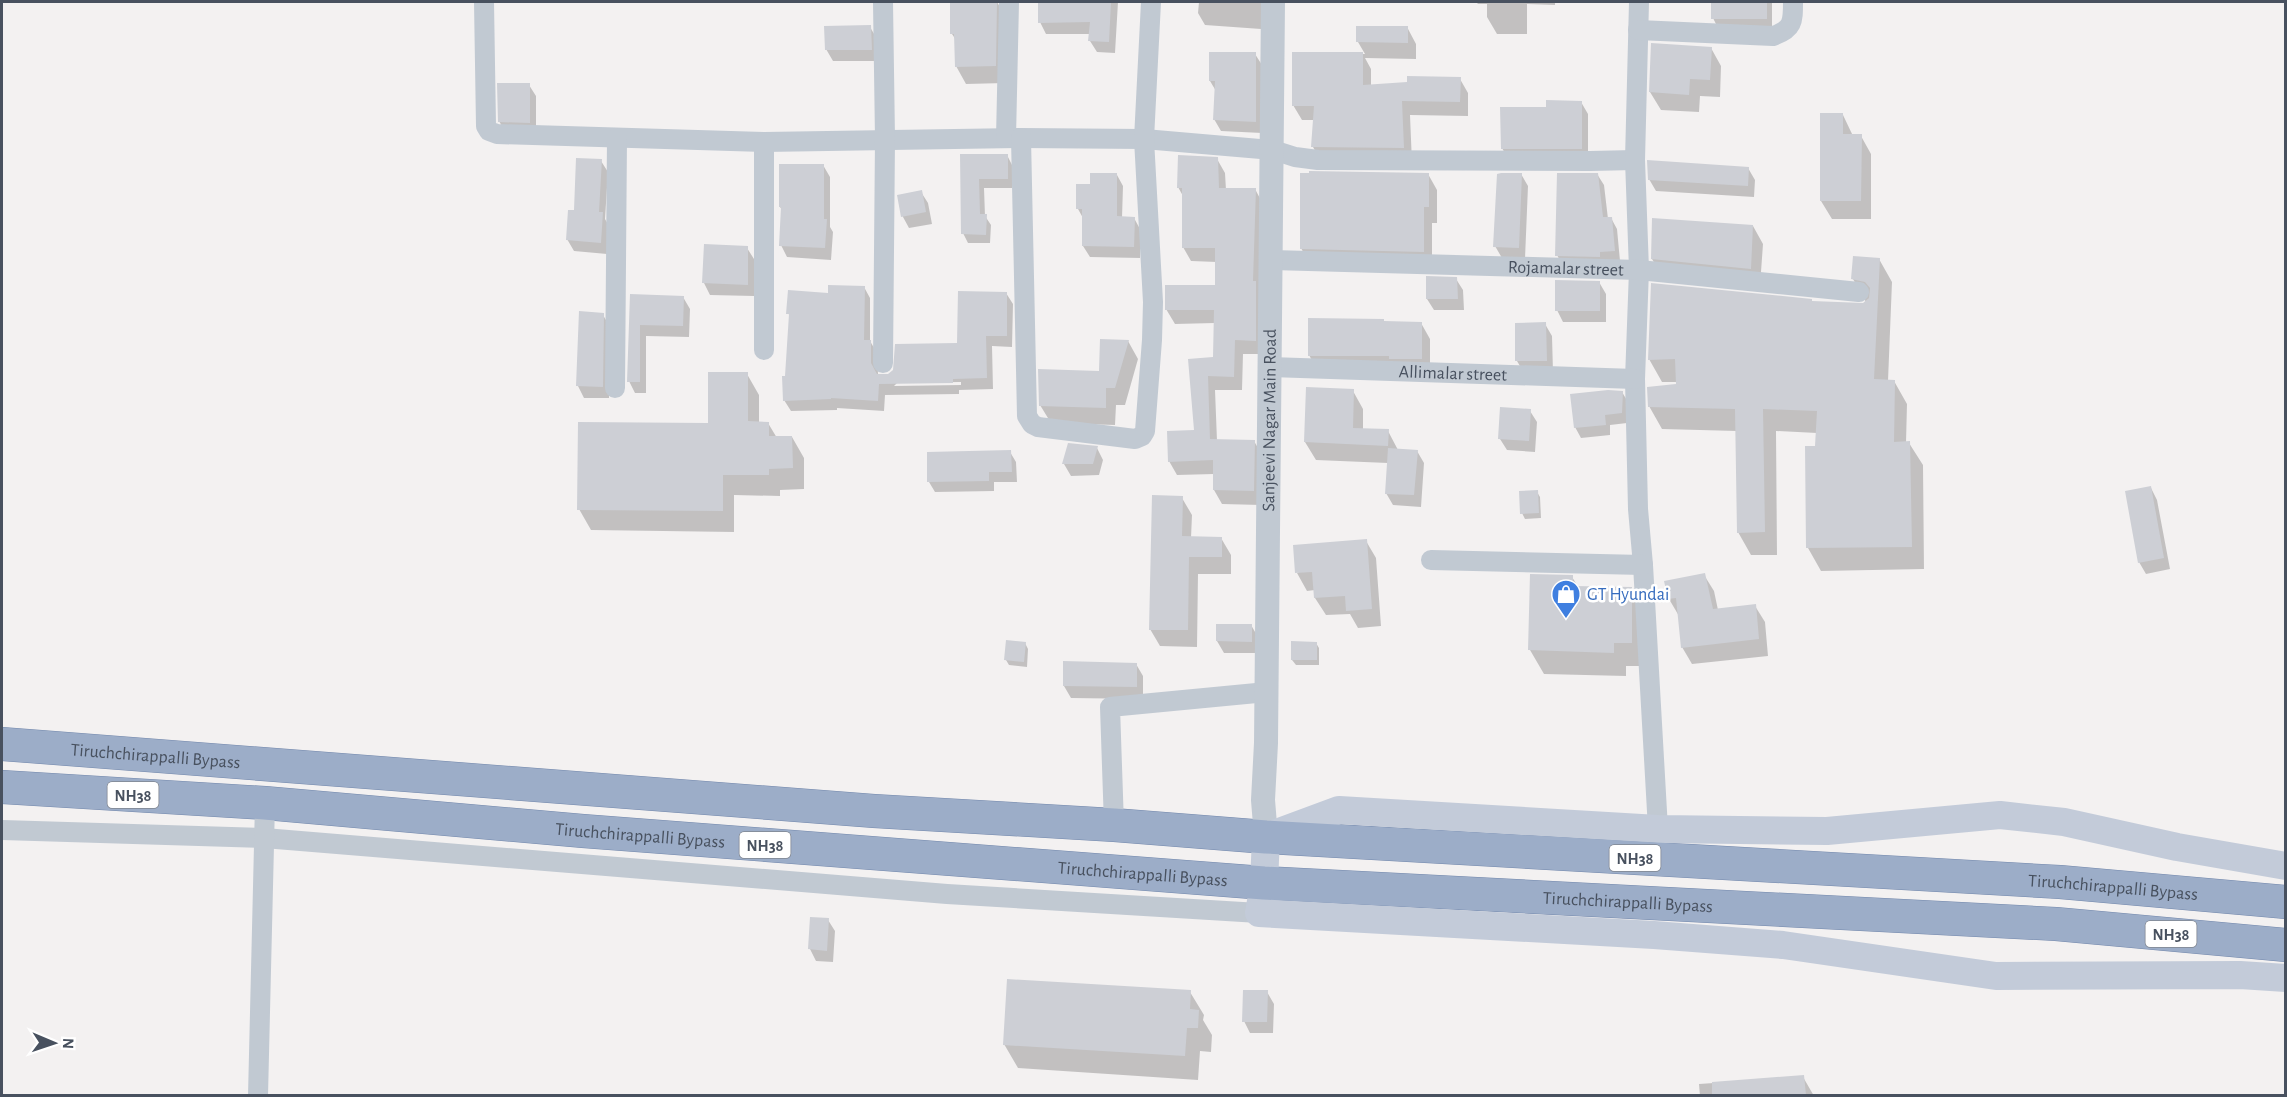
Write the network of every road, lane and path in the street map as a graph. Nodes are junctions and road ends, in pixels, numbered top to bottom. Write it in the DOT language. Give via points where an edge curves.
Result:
graph roads {
  1 [pos="484,2"];
  2 [pos="883,2"];
  3 [pos="1009,2"];
  4 [pos="1151,2"];
  5 [pos="1273,2"];
  6 [pos="1639,2"];
  7 [pos="1793,2"];
  8 [pos="1638,30"];
  9 [pos="616,138"];
  10 [pos="1014,138"];
  11 [pos="885,139"];
  12 [pos="1144,139"];
  13 [pos="764,142"];
  14 [pos="1273,150"];
  15 [pos="1635,160"];
  16 [pos="1272,260"];
  17 [pos="1639,270"];
  18 [pos="1859,292"];
  19 [pos="764,350"];
  20 [pos="883,363"];
  21 [pos="1270,367"];
  22 [pos="1635,379"];
  23 [pos="615,388"];
  24 [pos="1431,560"];
  25 [pos="1643,564"];
  26 [pos="1267,692"];
  27 [pos="2,744"];
  28 [pos="2,787"];
  29 [pos="265,804"];
  30 [pos="1114,825"];
  31 [pos="1658,829"];
  32 [pos="2,830"];
  33 [pos="1266,837"];
  34 [pos="264,838"];
  35 [pos="2286,866"];
  36 [pos="1261,898"];
  37 [pos="2286,902"];
  38 [pos="2286,945"];
  39 [pos="2286,978"];
  40 [pos="258,1095"];
  1 -- 9 [label="street" via="489,131"];
  2 -- 11 [label="street"];
  3 -- 10 [label="street"];
  4 -- 12 [label="street"];
  5 -- 14 [label="street, Sanjeevi Nagar Main Road"];
  6 -- 8 [label="street"];
  7 -- 8 [label="street" via="1791,25 1786,32 1773,36"];
  8 -- 15 [label="street"];
  9 -- 13 [label="street"];
  9 -- 23 [label="street"];
  10 -- 11 [label="street"];
  10 -- 12 [label="street"];
  10 -- 12 [label="street" via="1027,416 1038,427 1135,439 1144,431 1152,340"];
  11 -- 13 [label="street"];
  11 -- 20 [label="street"];
  12 -- 14 [label="street"];
  13 -- 19 [label="street"];
  14 -- 15 [label="street" via="1318,160"];
  14 -- 16 [label="street, Sanjeevi Nagar Main Road"];
  15 -- 17 [label="street"];
  16 -- 17 [label="street, Rojamalar street"];
  16 -- 21 [label="street, Sanjeevi Nagar Main Road"];
  17 -- 18 [label="street, Rojamalar street"];
  17 -- 22 [label="street"];
  21 -- 22 [label="street, Allimalar street"];
  21 -- 26 [label="street, Sanjeevi Nagar Main Road"];
  22 -- 25 [label="street"];
  24 -- 25 [label="street"];
  25 -- 31 [label="street"];
  26 -- 30 [label="street" via="1110,707"];
  26 -- 33 [label="street, Sanjeevi Nagar Main Road" via="1263,800"];
  27 -- 30 [label="highway, Tiruchchirappalli Bypass / NH38"];
  28 -- 29 [label="highway, Tiruchchirappalli Bypass / NH38"];
  29 -- 34 [label="street"];
  29 -- 36 [label="highway, Tiruchchirappalli Bypass / NH38"];
  30 -- 33 [label="highway, Tiruchchirappalli Bypass / NH38"];
  31 -- 33 [label="main road" via="1339,810"];
  31 -- 35 [label="main road" via="1827,831 2001,815 2064,822"];
  32 -- 34 [label="street"];
  33 -- 36 [label="main road"];
  33 -- 37 [label="highway, Tiruchchirappalli Bypass / NH38" via="2060,882"];
  34 -- 36 [label="street" via="947,894"];
  34 -- 40 [label="street"];
  36 -- 38 [label="highway, Tiruchchirappalli Bypass / NH38" via="2056,924"];
  36 -- 39 [label="main road" via="1784,945 1996,976"];
}
